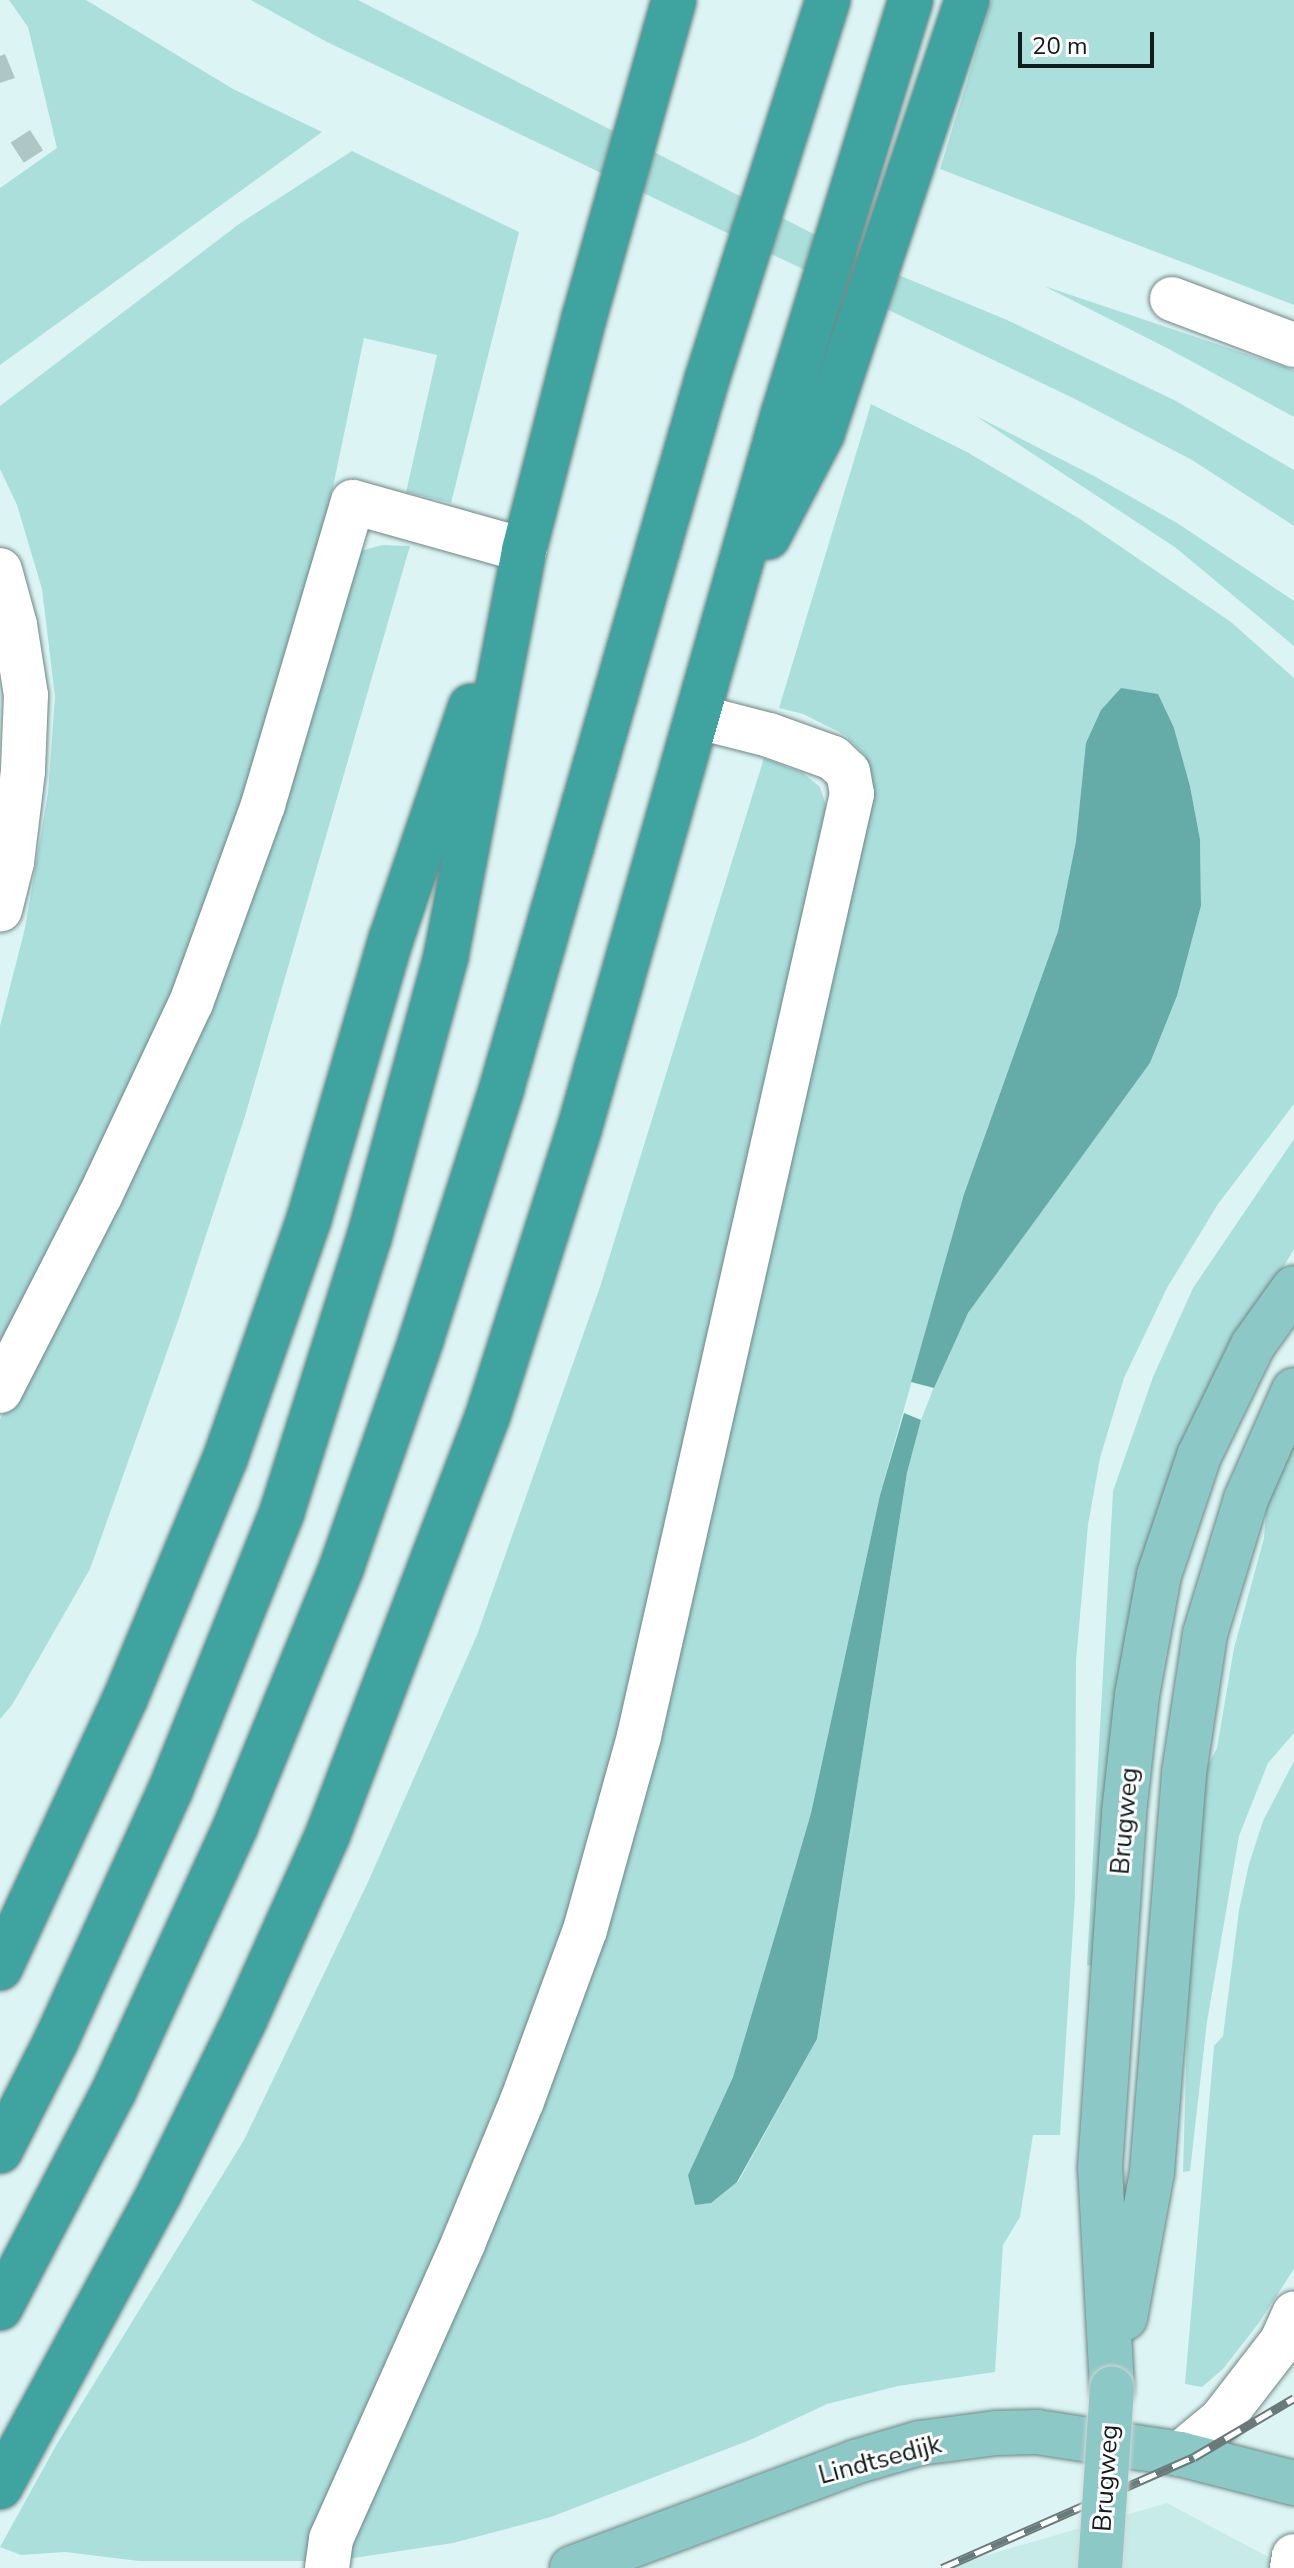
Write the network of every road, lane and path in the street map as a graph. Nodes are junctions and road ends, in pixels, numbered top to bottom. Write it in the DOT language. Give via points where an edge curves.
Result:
graph roads {
  1 [pos="674,0"];
  2 [pos="828,0"];
  3 [pos="911,0"];
  4 [pos="967,0"];
  5 [pos="1172,299"];
  6 [pos="1294,345"];
  7 [pos="524,550"];
  8 [pos="0,570"];
  9 [pos="728,612"];
  10 [pos="699,717"];
  11 [pos="0,910"];
  12 [pos="1294,1288"];
  13 [pos="1294,1390"];
  14 [pos="0,1391"];
  15 [pos="0,1968"];
  16 [pos="0,2151"];
  17 [pos="0,2308"];
  18 [pos="1294,2314"];
  19 [pos="1112,2388"];
  20 [pos="1180,2454"];
  21 [pos="1294,2483"];
  22 [pos="0,2487"];
  23 [pos="1294,2556"];
  24 [pos="327,2568"];
  25 [pos="572,2568"];
  26 [pos="1100,2568"];
  27 [pos="1292,2568"];
  1 -- 7 [label="highway"];
  2 -- 17 [label="highway" via="707,379 502,1087 342,1566 236,1825 126,2065"];
  3 -- 9 [label="highway"];
  4 -- 9 [label="highway" via="822,434"];
  5 -- 6 [label="street"];
  7 -- 14 [label="street" via="353,502 263,805 191,1003"];
  7 -- 15 [label="highway" via="391,939 309,1219 225,1459 125,1699"];
  7 -- 16 [label="highway" via="446,956 369,1238 282,1512 170,1791"];
  8 -- 11 [label="street" via="26,695 12,862"];
  9 -- 10 [label="highway"];
  10 -- 22 [label="highway" via="579,1130 488,1415 415,1614 328,1834 245,2019 160,2192"];
  10 -- 24 [label="street" via="833,758 848,772 852,794 639,1736 585,1930 476,2213 331,2539"];
  12 -- 19 [label="main road, Brugweg" via="1253,1345 1199,1456 1159,1575 1137,1695 1100,2168"];
  13 -- 19 [label="main road, Brugweg" via="1246,1499 1205,1634 1184,1773 1152,2172"];
  18 -- 20 [label="street" via="1282,2341 1221,2420"];
  19 -- 26 [label="main road, Brugweg, bridge"];
  20 -- 21 [label="main road, Lindtsedijk"];
  20 -- 25 [label="main road, Lindtsedijk" via="1037,2432 920,2443 855,2462"];
  23 -- 27 [label="street"];
}
